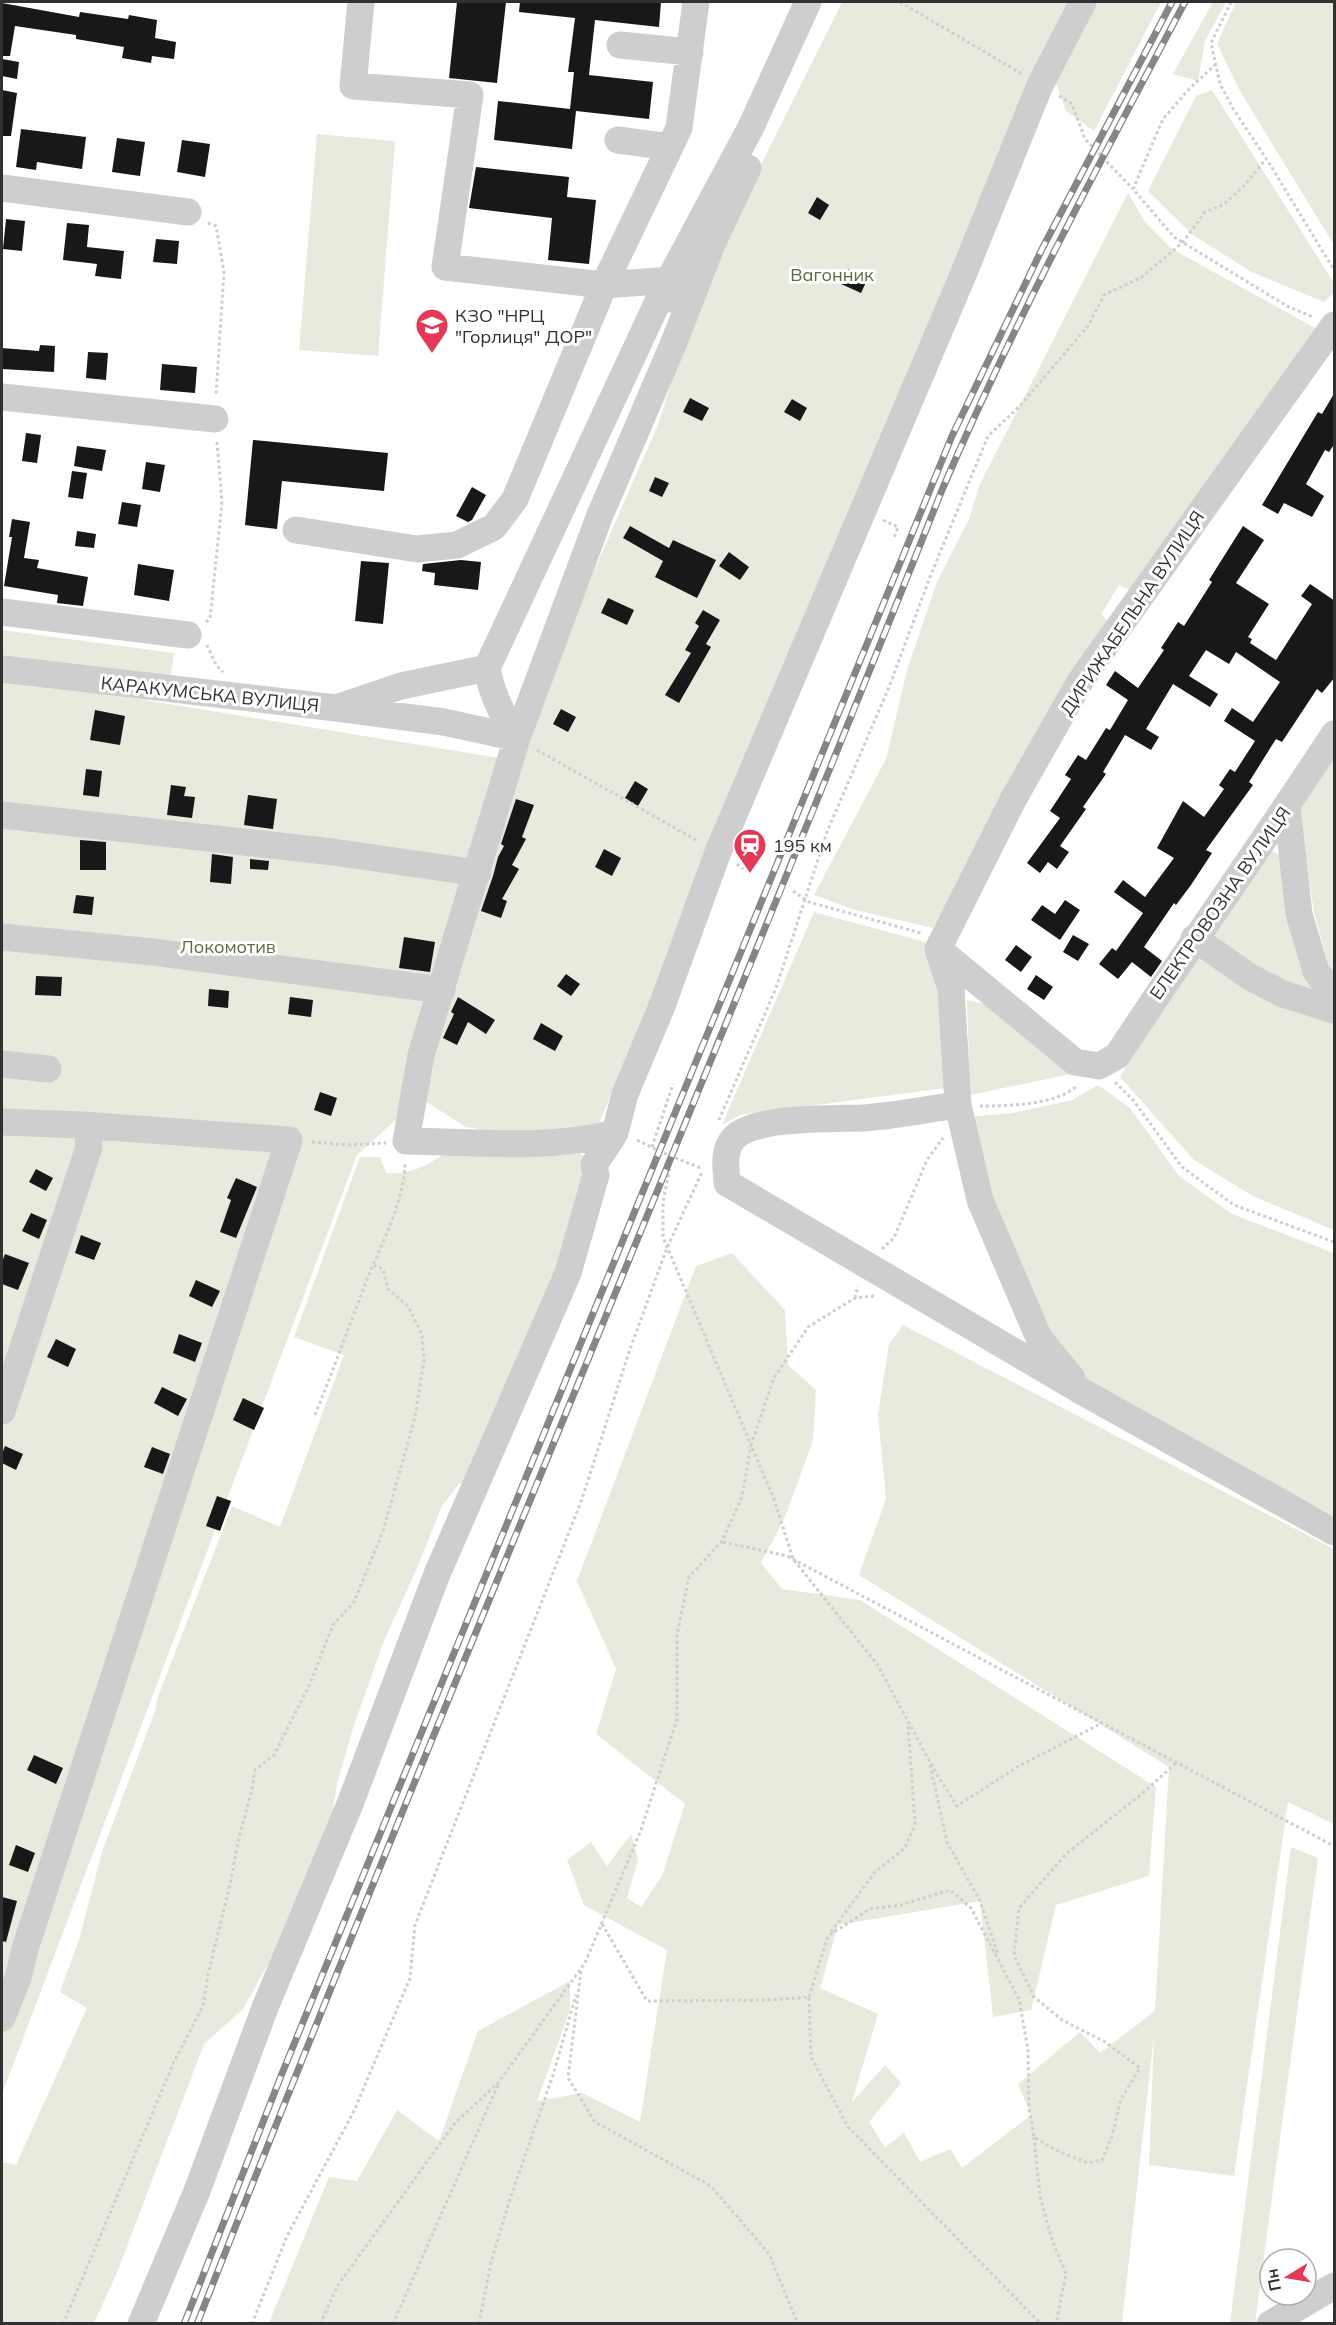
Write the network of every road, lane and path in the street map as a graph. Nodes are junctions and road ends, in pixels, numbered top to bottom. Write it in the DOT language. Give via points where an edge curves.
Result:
graph roads {
  1 [pos="361,2"];
  2 [pos="696,2"];
  3 [pos="808,2"];
  4 [pos="826,2"];
  5 [pos="900,2"];
  6 [pos="1083,2"];
  7 [pos="1231,2"];
  8 [pos="620,45"];
  9 [pos="690,52"];
  10 [pos="1216,64"];
  11 [pos="1040,85"];
  12 [pos="618,140"];
  13 [pos="670,147"];
  14 [pos="1266,159"];
  15 [pos="2,188"];
  16 [pos="1133,189"];
  17 [pos="188,212"];
  18 [pos="1183,242"];
  19 [pos="1335,270"];
  20 [pos="667,284"];
  21 [pos="604,285"];
  22 [pos="1325,321"];
  23 [pos="675,340"];
  24 [pos="2,397"];
  25 [pos="215,419"];
  26 [pos="898,527"];
  27 [pos="296,530"];
  28 [pos="894,538"];
  29 [pos="2,612"];
  30 [pos="196,639"];
  31 [pos="487,668"];
  32 [pos="2,669"];
  33 [pos="224,673"];
  34 [pos="336,708"];
  35 [pos="1335,734"];
  36 [pos="517,738"];
  37 [pos="1287,807"];
  38 [pos="2,815"];
  39 [pos="718,852"];
  40 [pos="478,873"];
  41 [pos="793,891"];
  42 [pos="805,900"];
  43 [pos="2,937"];
  44 [pos="1194,938"];
  45 [pos="938,949"];
  46 [pos="442,990"];
  47 [pos="1335,996"];
  48 [pos="1335,1010"];
  49 [pos="2,1064"];
  50 [pos="1099,1066"];
  51 [pos="48,1069"];
  52 [pos="674,1084"];
  53 [pos="958,1105"];
  54 [pos="2,1122"];
  55 [pos="82,1125"];
  56 [pos="716,1129"];
  57 [pos="615,1133"];
  58 [pos="289,1140"];
  59 [pos="406,1141"];
  60 [pos="652,1147"];
  61 [pos="672,1157"];
  62 [pos="706,1160"];
  63 [pos="703,1170"];
  64 [pos="727,1183"];
  65 [pos="1335,1242"];
  66 [pos="667,1248"];
  67 [pos="864,1264"];
  68 [pos="373,1265"];
  69 [pos="878,1296"];
  70 [pos="855,1299"];
  71 [pos="1083,1392"];
  72 [pos="2,1411"];
  73 [pos="315,1414"];
  74 [pos="752,1444"];
  75 [pos="1335,1532"];
  76 [pos="722,1542"];
  77 [pos="793,1559"];
  78 [pos="908,1722"];
  79 [pos="1102,1723"];
  80 [pos="930,1762"];
  81 [pos="1176,1762"];
  82 [pos="1335,1846"];
  83 [pos="602,1924"];
  84 [pos="828,1936"];
  85 [pos="1002,1965"];
  86 [pos="581,1969"];
  87 [pos="579,1984"];
  88 [pos="809,1997"];
  89 [pos="2,2018"];
  90 [pos="498,2084"];
  91 [pos="1034,2137"];
  92 [pos="1335,2286"];
  93 [pos="63,2324"];
  94 [pos="141,2324"];
  95 [pos="252,2324"];
  96 [pos="320,2324"];
  97 [pos="393,2324"];
  98 [pos="479,2324"];
  99 [pos="798,2324"];
  100 [pos="1041,2324"];
  101 [pos="1056,2324"];
  102 [pos="1270,2324"];
  1 -- 21 [label="street" via="352,86 470,95 445,267"];
  2 -- 9 [label="street"];
  3 -- 20 [label="street" via="751,127"];
  4 -- 23 [label="street" via="712,244"];
  5 -- 11 [label="path"];
  6 -- 11 [label="street"];
  7 -- 10 [label="path" via="1211,43"];
  8 -- 9 [label="street"];
  9 -- 13 [label="street" via="679,128"];
  10 -- 14 [label="path" via="1220,84"];
  10 -- 16 [label="path" via="1163,119"];
  11 -- 16 [label="path" via="1072,104 1085,139"];
  11 -- 39 [label="street"];
  12 -- 13 [label="street"];
  13 -- 21 [label="street"];
  14 -- 18 [label="path" via="1223,205 1205,212"];
  14 -- 19 [label="path"];
  15 -- 17 [label="street"];
  16 -- 18 [label="path" via="1174,237"];
  18 -- 22 [label="path" via="1287,306"];
  18 -- 42 [label="path" via="1142,277 1104,295 1088,326 1019,407 987,436 889,687 827,832"];
  20 -- 21 [label="street" via="658,281"];
  20 -- 23 [label="street"];
  20 -- 31 [label="street"];
  21 -- 27 [label="street" via="515,499 494,527 457,545 417,549"];
  22 -- 45 [label="street, ДИРИЖАБЕЛЬНА ВУЛИЦЯ" via="1081,680 1014,798"];
  23 -- 36 [label="street" via="600,515"];
  24 -- 25 [label="street"];
  26 -- 28 [label="path"];
  29 -- 30 [label="street"];
  30 -- 33 [label="path"];
  31 -- 34 [label="street, КАРАКУМСЬКА ВУЛИЦЯ" via="401,686"];
  31 -- 36 [label="street" via="491,692"];
  32 -- 34 [label="street, КАРАКУМСЬКА ВУЛИЦЯ"];
  34 -- 36 [label="street" via="444,722"];
  35 -- 37 [label="street, ЕЛЕКТРОВОЗНА ВУЛИЦЯ"];
  36 -- 39 [label="path"];
  36 -- 40 [label="street"];
  37 -- 44 [label="street, ЕЛЕКТРОВОЗНА ВУЛИЦЯ"];
  37 -- 47 [label="street" via="1299,914 1316,971"];
  38 -- 40 [label="street" via="333,852"];
  39 -- 57 [label="street" via="625,1094"];
  40 -- 46 [label="street"];
  41 -- 42 [label="path"];
  42 -- 45 [label="path" via="933,937"];
  42 -- 56 [label="path" via="776,988"];
  43 -- 46 [label="street" via="153,952"];
  44 -- 48 [label="street" via="1250,977"];
  44 -- 50 [label="street, ЕЛЕКТРОВОЗНА ВУЛИЦЯ" via="1117,1056"];
  45 -- 50 [label="street" via="1075,1062"];
  45 -- 53 [label="street" via="951,989"];
  46 -- 59 [label="street" via="421,1055"];
  49 -- 51 [label="street"];
  50 -- 53 [label="path" via="1068,1094 1010,1106"];
  50 -- 65 [label="path" via="1133,1100 1182,1167 1234,1205"];
  52 -- 60 [label="path"];
  53 -- 64 [label="street" via="752,1127 733,1138 726,1154"];
  53 -- 67 [label="path" via="942,1140 927,1160 894,1238"];
  53 -- 71 [label="street" via="980,1200 1039,1338"];
  54 -- 55 [label="street"];
  55 -- 58 [label="street"];
  55 -- 72 [label="street" via="88,1134 89,1148"];
  57 -- 59 [label="street" via="585,1140 508,1144"];
  57 -- 60 [label="path"];
  57 -- 94 [label="street" via="594,1166 596,1175 568,1273 437,1574 350,1804"];
  58 -- 59 [label="path" via="350,1145"];
  58 -- 89 [label="street"];
  59 -- 68 [label="path" via="404,1186"];
  60 -- 61 [label="path"];
  61 -- 63 [label="path"];
  61 -- 66 [label="path" via="663,1202 663,1238"];
  62 -- 63 [label="path"];
  63 -- 64 [label="path"];
  63 -- 66 [label="path"];
  64 -- 67 [label="street"];
  66 -- 74 [label="path"];
  66 -- 95 [label="path" via="582,1498 415,1925 410,1978 354,2111 287,2236"];
  67 -- 70 [label="path"];
  67 -- 71 [label="street"];
  68 -- 73 [label="path"];
  68 -- 93 [label="path" via="383,1269 388,1289 408,1306 422,1334 424,1360 416,1417 386,1520 354,1602 333,1625 309,1686 274,1755 255,1770 202,2006 174,2062"];
  69 -- 70 [label="path"];
  70 -- 74 [label="path" via="808,1327 774,1378"];
  71 -- 75 [label="street"];
  74 -- 76 [label="path" via="742,1497"];
  74 -- 77 [label="path"];
  76 -- 77 [label="path"];
  76 -- 83 [label="path" via="689,1577 677,1635 677,1719 641,1830"];
  77 -- 78 [label="path" via="878,1664"];
  77 -- 79 [label="path"];
  78 -- 80 [label="path"];
  78 -- 84 [label="path" via="915,1824 905,1848 875,1872"];
  79 -- 80 [label="path" via="1019,1766 957,1806"];
  79 -- 81 [label="path"];
  80 -- 85 [label="path" via="946,1842 980,1901"];
  81 -- 82 [label="path"];
  81 -- 91 [label="path" via="1066,1854 1019,1908 1014,1955 1034,1997 1062,2020 1105,2042 1140,2068 1121,2099 1102,2160 1088,2163"];
  83 -- 86 [label="path"];
  83 -- 88 [label="path" via="647,2001"];
  84 -- 85 [label="path" via="870,1909 901,1905 950,1890 971,1908"];
  84 -- 88 [label="path"];
  85 -- 91 [label="path" via="1019,1999 1028,2050 1029,2109"];
  86 -- 87 [label="path"];
  86 -- 90 [label="path"];
  87 -- 98 [label="path" via="491,2262"];
  87 -- 99 [label="path" via="568,2078 595,2122 711,2186 769,2254"];
  88 -- 100 [label="path" via="811,2057 848,2127"];
  90 -- 96 [label="path" via="454,2123 338,2285"];
  90 -- 97 [label="path"];
  91 -- 101 [label="path" via="1040,2196 1066,2274"];
  92 -- 102 [label="street"];
}
